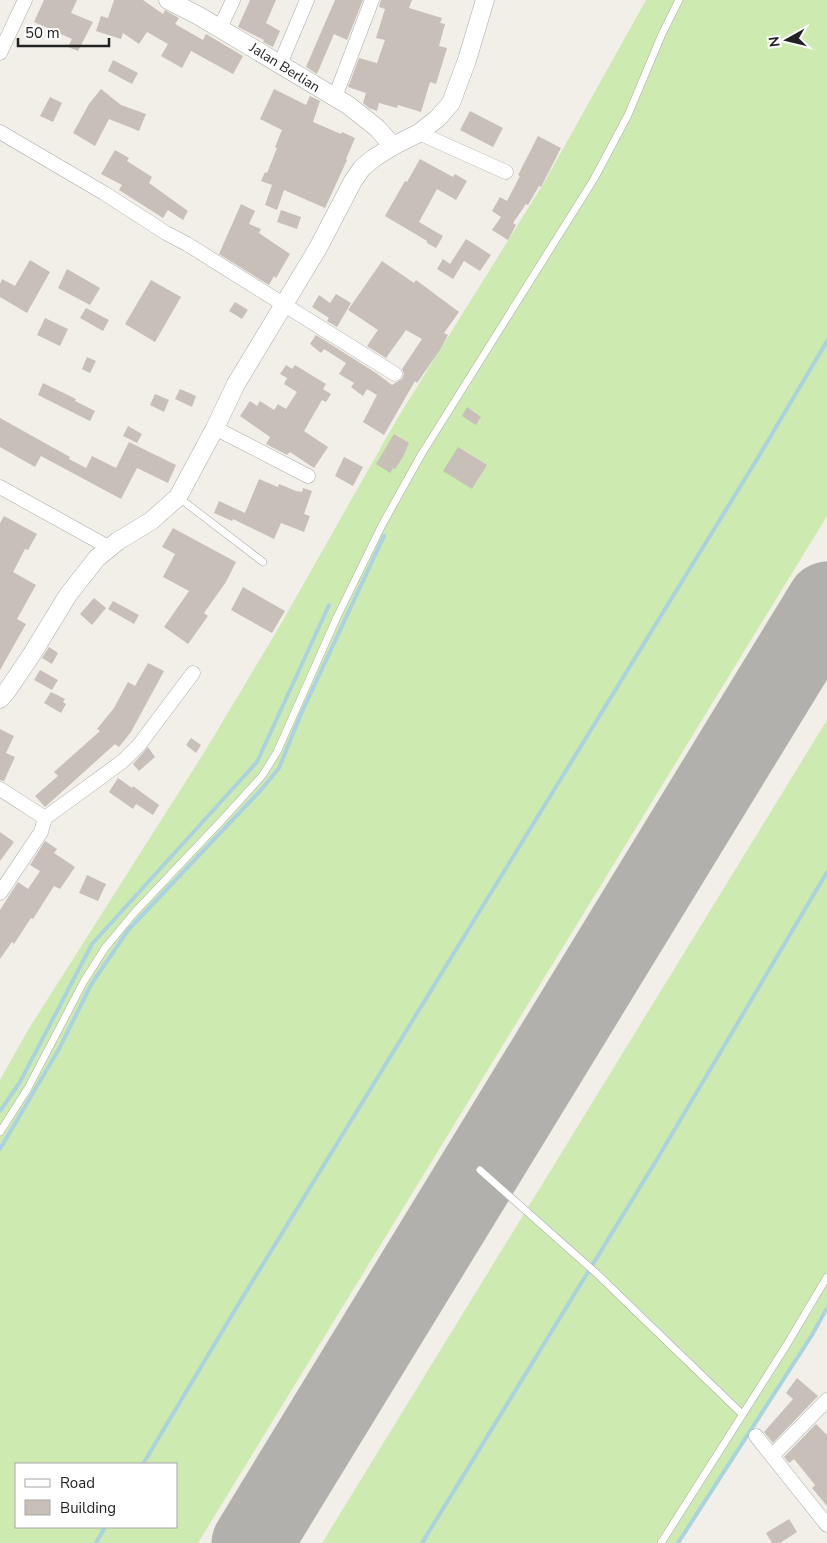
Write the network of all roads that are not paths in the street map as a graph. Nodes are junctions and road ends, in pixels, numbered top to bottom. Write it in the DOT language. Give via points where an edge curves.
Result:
graph roads {
  1 [pos="25,0"];
  2 [pos="168,0"];
  3 [pos="233,0"];
  4 [pos="307,0"];
  5 [pos="372,0"];
  6 [pos="485,0"];
  7 [pos="680,0"];
  8 [pos="220,28"];
  9 [pos="0,53"];
  10 [pos="280,64"];
  11 [pos="335,97"];
  12 [pos="0,132"];
  13 [pos="419,133"];
  14 [pos="393,146"];
  15 [pos="506,172"];
  16 [pos="285,304"];
  17 [pos="395,374"];
  18 [pos="215,428"];
  19 [pos="308,476"];
  20 [pos="0,487"];
  21 [pos="178,497"];
  22 [pos="110,548"];
  23 [pos="263,562"];
  24 [pos="193,673"];
  25 [pos="0,699"];
  26 [pos="0,789"];
  27 [pos="45,818"];
  28 [pos="0,893"];
  29 [pos="0,1132"];
  30 [pos="480,1170"];
  31 [pos="827,1277"];
  32 [pos="827,1400"];
  33 [pos="742,1414"];
  34 [pos="756,1436"];
  35 [pos="772,1456"];
  36 [pos="827,1525"];
  37 [pos="661,1543"];
  1 -- 9 [label="street"];
  2 -- 8 [label="street, Jalan Berlian"];
  3 -- 8 [label="street"];
  4 -- 10 [label="street"];
  5 -- 11 [label="street"];
  6 -- 13 [label="street" via="451,103"];
  7 -- 29 [label="lane" via="628,115 594,180 421,455 382,525 277,752 262,776 134,912 105,948 28,1088"];
  8 -- 10 [label="street, Jalan Berlian"];
  10 -- 11 [label="street, Jalan Berlian"];
  11 -- 14 [label="street, Jalan Berlian" via="367,119"];
  12 -- 16 [label="street"];
  13 -- 14 [label="street"];
  13 -- 15 [label="street"];
  14 -- 16 [label="street" via="368,163 352,182"];
  16 -- 17 [label="street"];
  16 -- 18 [label="street" via="236,384"];
  18 -- 19 [label="street"];
  18 -- 21 [label="street"];
  20 -- 22 [label="street"];
  21 -- 22 [label="street" via="151,521"];
  21 -- 23 [label="lane"];
  22 -- 25 [label="street" via="97,558 68,596"];
  24 -- 27 [label="street" via="140,745"];
  26 -- 27 [label="street"];
  27 -- 28 [label="street" via="42,832"];
  30 -- 33 [label="lane" via="586,1263"];
  31 -- 33 [label="lane"];
  32 -- 35 [label="street"];
  33 -- 37 [label="lane"];
  34 -- 35 [label="street"];
  35 -- 36 [label="street"];
}
